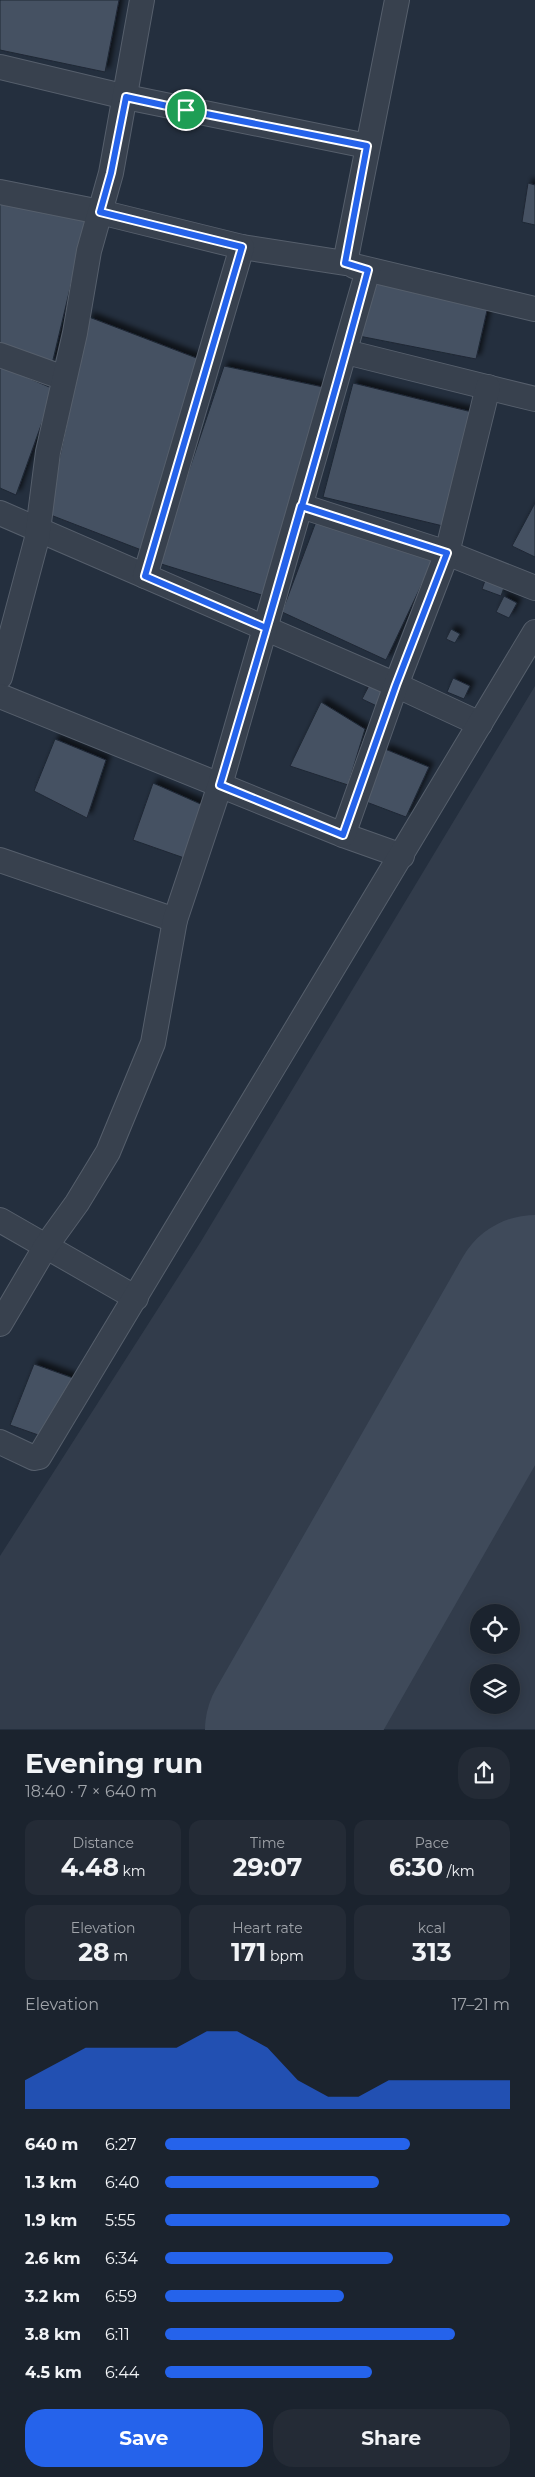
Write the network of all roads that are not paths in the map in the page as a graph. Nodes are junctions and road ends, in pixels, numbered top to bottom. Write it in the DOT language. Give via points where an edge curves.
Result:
graph roads {
  1 [pos="142,0"];
  2 [pos="397,0"];
  3 [pos="0,67"];
  4 [pos="126,97"];
  5 [pos="367,146"];
  6 [pos="0,192"];
  7 [pos="100,212"];
  8 [pos="242,247"];
  9 [pos="345,263"];
  10 [pos="368,270"];
  11 [pos="535,309"];
  12 [pos="346,352"];
  13 [pos="0,355"];
  14 [pos="64,378"];
  15 [pos="488,387"];
  16 [pos="535,400"];
  17 [pos="301,506"];
  18 [pos="0,513"];
  19 [pos="38,529"];
  20 [pos="447,553"];
  21 [pos="145,576"];
  22 [pos="535,588"];
  23 [pos="266,628"];
  24 [pos="535,632"];
  25 [pos="0,677"];
  26 [pos="396,685"];
  27 [pos="0,696"];
  28 [pos="480,724"];
  29 [pos="220,785"];
  30 [pos="343,835"];
  31 [pos="402,856"];
  32 [pos="0,860"];
  33 [pos="175,920"];
  34 [pos="0,1220"];
  35 [pos="46,1246"];
  36 [pos="136,1298"];
  37 [pos="0,1324"];
  38 [pos="0,1442"];
  1 -- 4 [label="street"];
  2 -- 5 [label="street"];
  3 -- 4 [label="street"];
  4 -- 5 [label="street"];
  4 -- 7 [label="street"];
  5 -- 9 [label="street"];
  6 -- 7 [label="street"];
  7 -- 8 [label="street"];
  7 -- 14 [label="street"];
  8 -- 9 [label="street"];
  8 -- 21 [label="street"];
  9 -- 10 [label="street"];
  10 -- 11 [label="street"];
  10 -- 12 [label="street"];
  12 -- 15 [label="street"];
  12 -- 17 [label="street"];
  13 -- 14 [label="street"];
  14 -- 19 [label="street" via="48,452"];
  15 -- 16 [label="street"];
  15 -- 20 [label="street"];
  17 -- 20 [label="street"];
  17 -- 23 [label="street"];
  18 -- 19 [label="street"];
  19 -- 21 [label="street"];
  19 -- 25 [label="street"];
  20 -- 22 [label="street"];
  20 -- 26 [label="street"];
  21 -- 23 [label="street"];
  23 -- 26 [label="street"];
  23 -- 29 [label="street"];
  24 -- 28 [label="street"];
  26 -- 28 [label="street"];
  26 -- 30 [label="street"];
  27 -- 29 [label="street"];
  28 -- 31 [label="street"];
  29 -- 30 [label="street"];
  29 -- 33 [label="street"];
  30 -- 31 [label="street"];
  31 -- 36 [label="street"];
  32 -- 33 [label="street"];
  33 -- 35 [label="street" via="153,1043 108,1152"];
  34 -- 35 [label="street"];
  35 -- 36 [label="street"];
  35 -- 37 [label="street"];
  36 -- 38 [label="street" via="39,1457 34,1458"];
}
